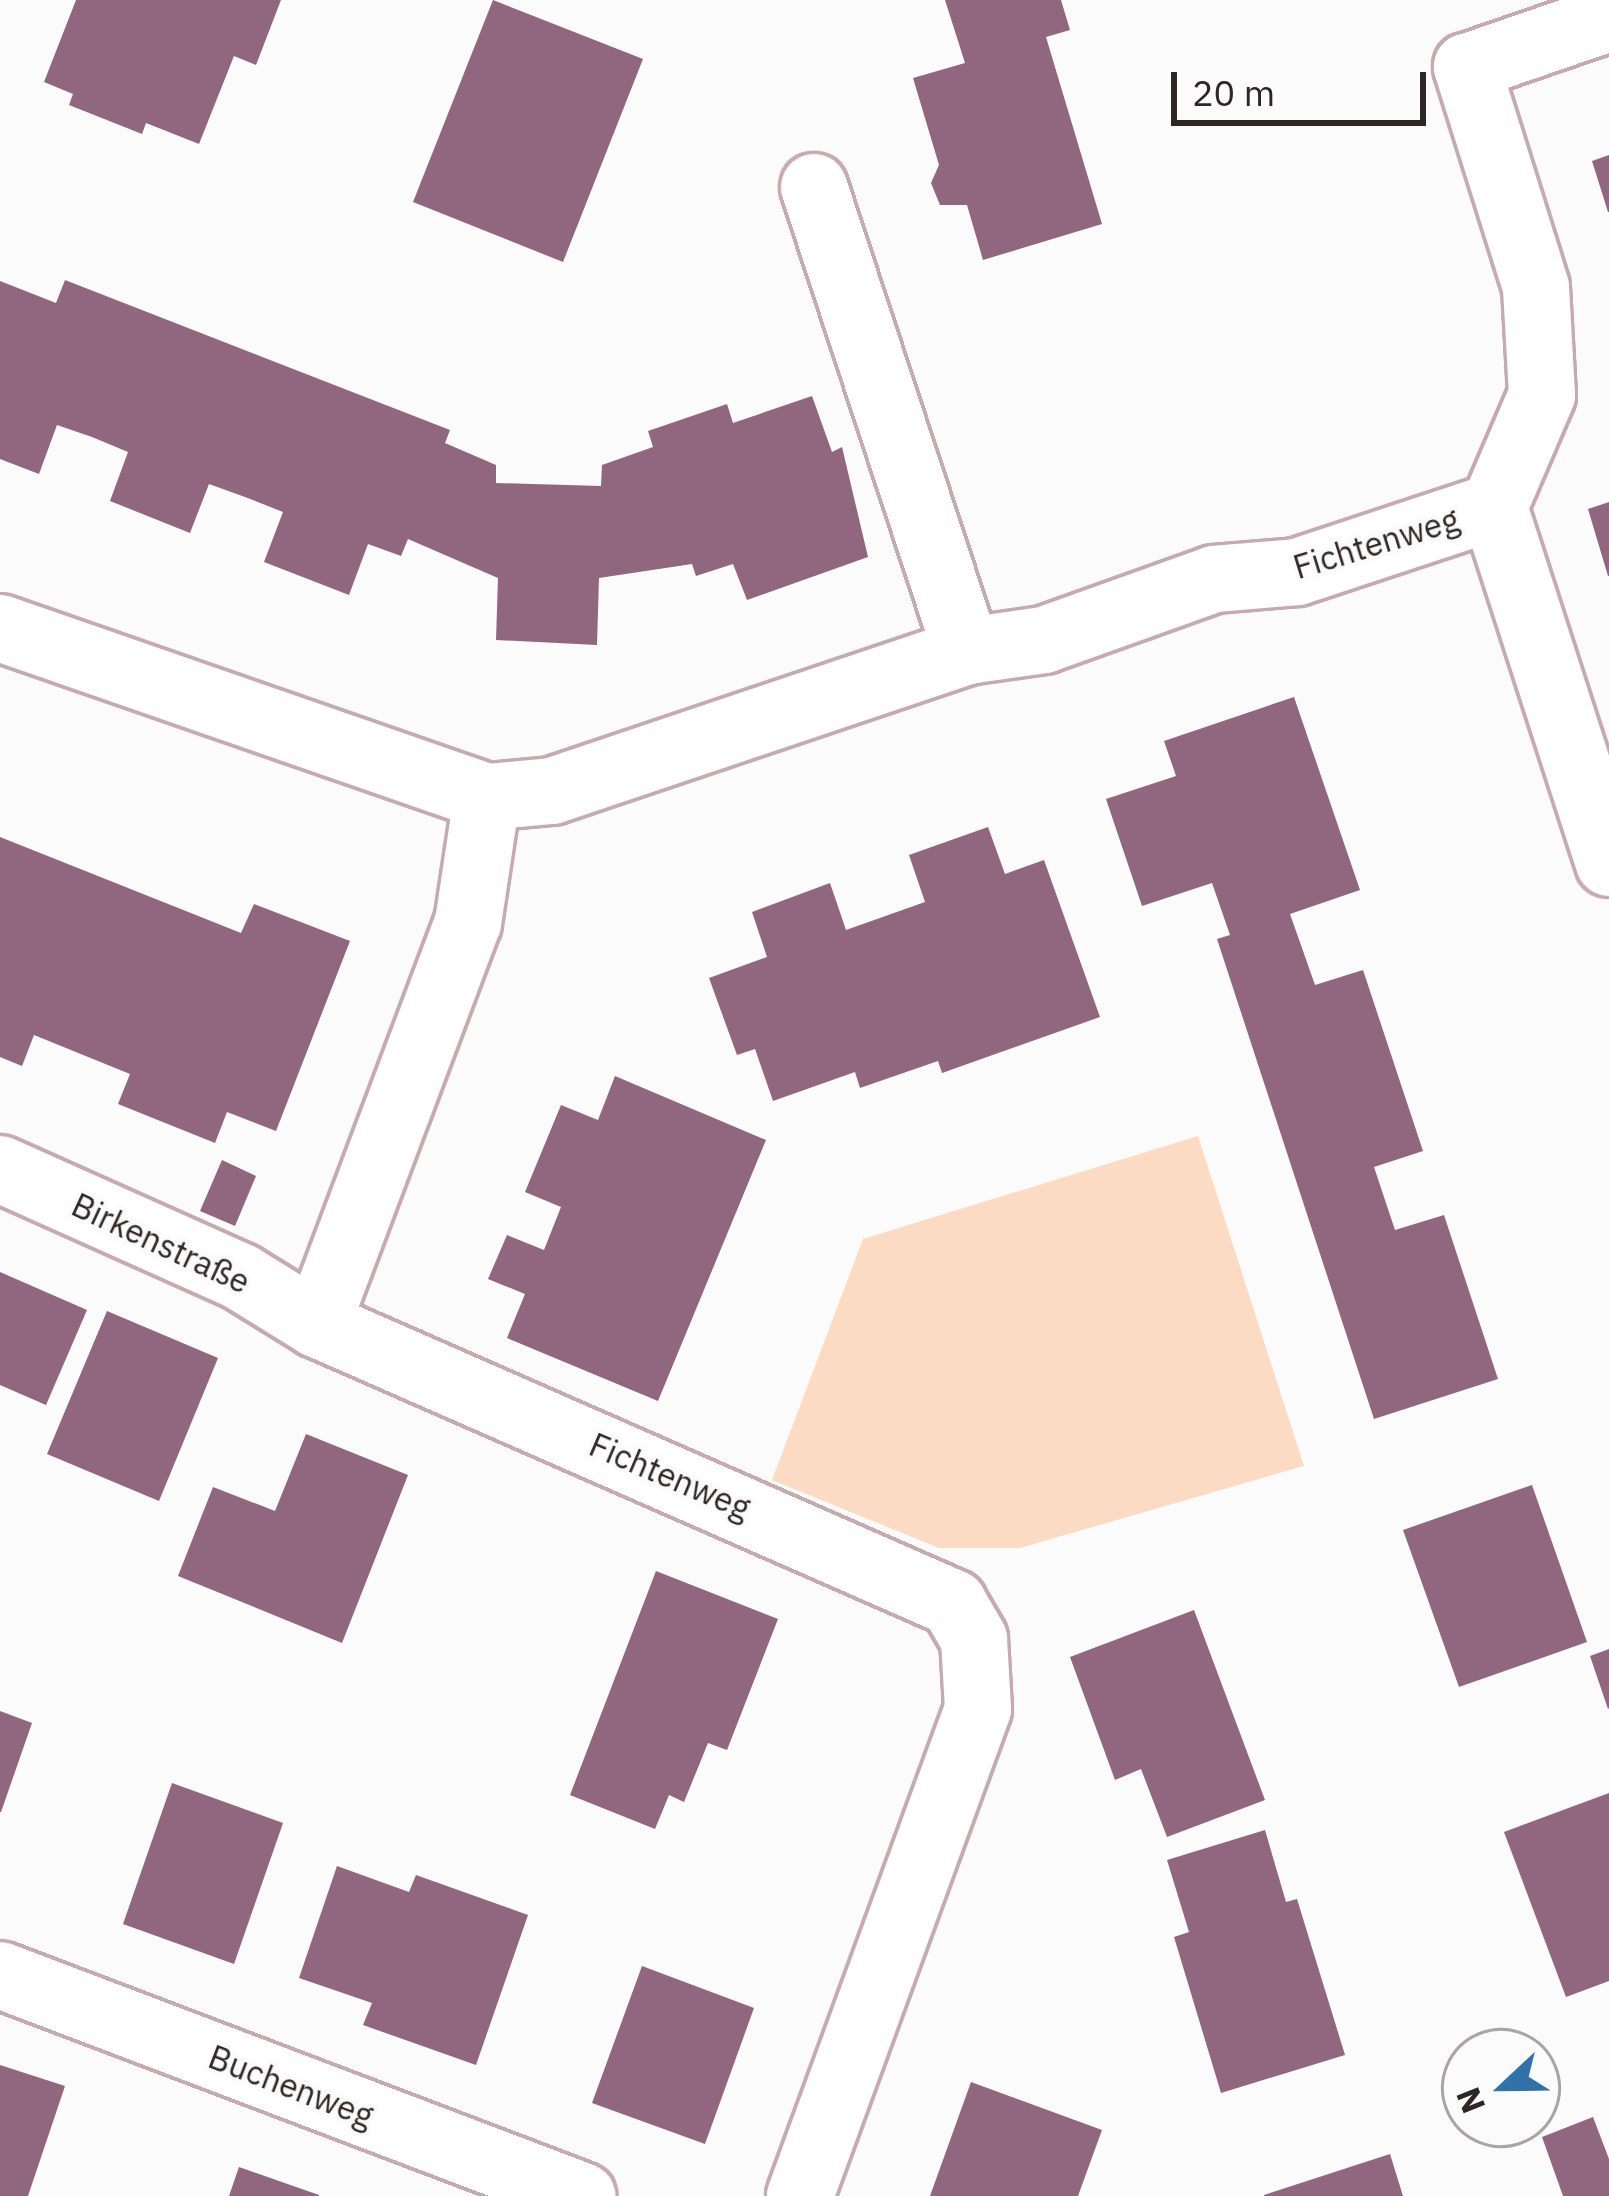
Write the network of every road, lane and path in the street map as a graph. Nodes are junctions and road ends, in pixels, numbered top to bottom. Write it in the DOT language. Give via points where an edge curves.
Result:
graph roads {
  1 [pos="1609,18"];
  2 [pos="814,188"];
  3 [pos="1494,507"];
  4 [pos="0,628"];
  5 [pos="967,651"];
  6 [pos="487,797"];
  7 [pos="1609,862"];
  8 [pos="0,1169"];
  9 [pos="317,1324"];
  10 [pos="0,1976"];
  11 [pos="582,2196"];
  12 [pos="800,2196"];
  1 -- 3 [label="street" via="1467,67 1536,287 1542,395"];
  2 -- 5 [label="street"];
  3 -- 5 [label="street, Fichtenweg" via="1297,572 1214,579 1044,640"];
  3 -- 7 [label="street, Fichtenweg"];
  4 -- 6 [label="street, Fichtenweg"];
  5 -- 6 [label="street, Fichtenweg" via="552,791"];
  6 -- 9 [label="street" via="468,923"];
  8 -- 9 [label="street, Birkenstraße" via="242,1277"];
  9 -- 12 [label="street, Fichtenweg" via="899,1575 953,1603 974,1640 978,1709"];
  10 -- 11 [label="street, Buchenweg"];
}
